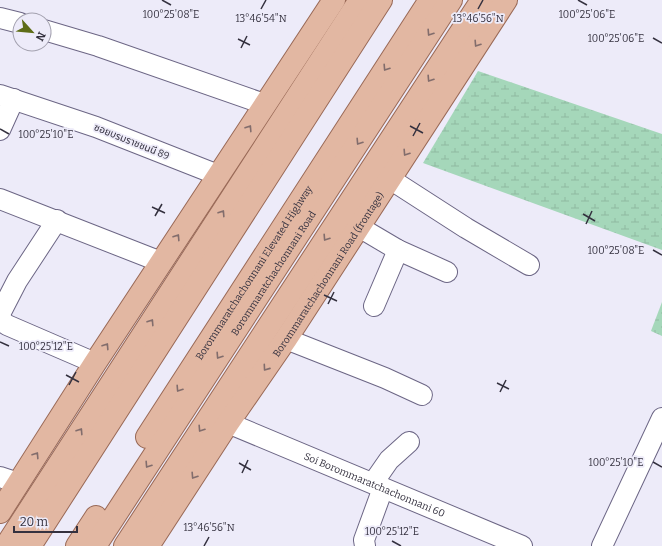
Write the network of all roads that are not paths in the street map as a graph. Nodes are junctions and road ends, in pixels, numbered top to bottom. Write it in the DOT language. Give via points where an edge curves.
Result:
graph roads {
  1 [pos="334,0"];
  2 [pos="360,0"];
  3 [pos="381,0"];
  4 [pos="394,0"];
  5 [pos="430,0"];
  6 [pos="451,0"];
  7 [pos="482,0"];
  8 [pos="506,0"];
  9 [pos="0,18"];
  10 [pos="12,21"];
  11 [pos="52,32"];
  12 [pos="7,97"];
  13 [pos="264,104"];
  14 [pos="0,130"];
  15 [pos="218,175"];
  16 [pos="390,179"];
  17 [pos="0,199"];
  18 [pos="57,220"];
  19 [pos="359,227"];
  20 [pos="398,250"];
  21 [pos="161,262"];
  22 [pos="529,265"];
  23 [pos="447,272"];
  24 [pos="374,306"];
  25 [pos="0,315"];
  26 [pos="286,339"];
  27 [pos="95,363"];
  28 [pos="422,395"];
  29 [pos="662,418"];
  30 [pos="228,423"];
  31 [pos="409,442"];
  32 [pos="9,480"];
  33 [pos="378,486"];
  34 [pos="0,512"];
  35 [pos="6,546"];
  36 [pos="30,546"];
  37 [pos="43,546"];
  38 [pos="77,546"];
  39 [pos="95,546"];
  40 [pos="125,546"];
  41 [pos="148,546"];
  42 [pos="365,546"];
  43 [pos="522,546"];
  44 [pos="602,546"];
  1 -- 13 [label="main road"];
  35 -- 2 [label="main road, one-way"];
  3 -- 36 [label="main road"];
  4 -- 37 [label="main road"];
  5 -- 38 [label="main road, Borommaratchachonnani Elevated Highway, one-way"];
  6 -- 39 [label="main road, Borommaratchachonnani Road, one-way"];
  7 -- 40 [label="main road, one-way"];
  8 -- 16 [label="main road, Borommaratchachonnani Road (frontage), one-way"];
  9 -- 10 [label="street"];
  11 -- 13 [label="street"];
  12 -- 14 [label="street"];
  12 -- 15 [label="street, ซอยบรมราชชนนี 89" via="96,127"];
  15 -- 13 [label="main road, one-way"];
  21 -- 15 [label="main road, one-way"];
  16 -- 19 [label="main road, Borommaratchachonnani Road (frontage)"];
  16 -- 22 [label="street"];
  17 -- 18 [label="street"];
  18 -- 21 [label="street"];
  18 -- 25 [label="street" via="17,281"];
  19 -- 20 [label="street"];
  19 -- 26 [label="main road, Borommaratchachonnani Road (frontage)"];
  20 -- 23 [label="street"];
  20 -- 24 [label="street"];
  27 -- 21 [label="main road, one-way"];
  25 -- 27 [label="street" via="7,325"];
  26 -- 28 [label="street"];
  26 -- 30 [label="main road, Borommaratchachonnani Road (frontage), one-way"];
  32 -- 27 [label="main road, one-way"];
  29 -- 44 [label="street"];
  30 -- 33 [label="street, Soi Borommaratchachonnani 60"];
  30 -- 41 [label="main road, Borommaratchachonnani Road (frontage), one-way"];
  31 -- 33 [label="street" via="389,460"];
  32 -- 34 [label="main road"];
  33 -- 42 [label="street" via="364,540"];
  33 -- 43 [label="street, Soi Borommaratchachonnani 60"];
}
